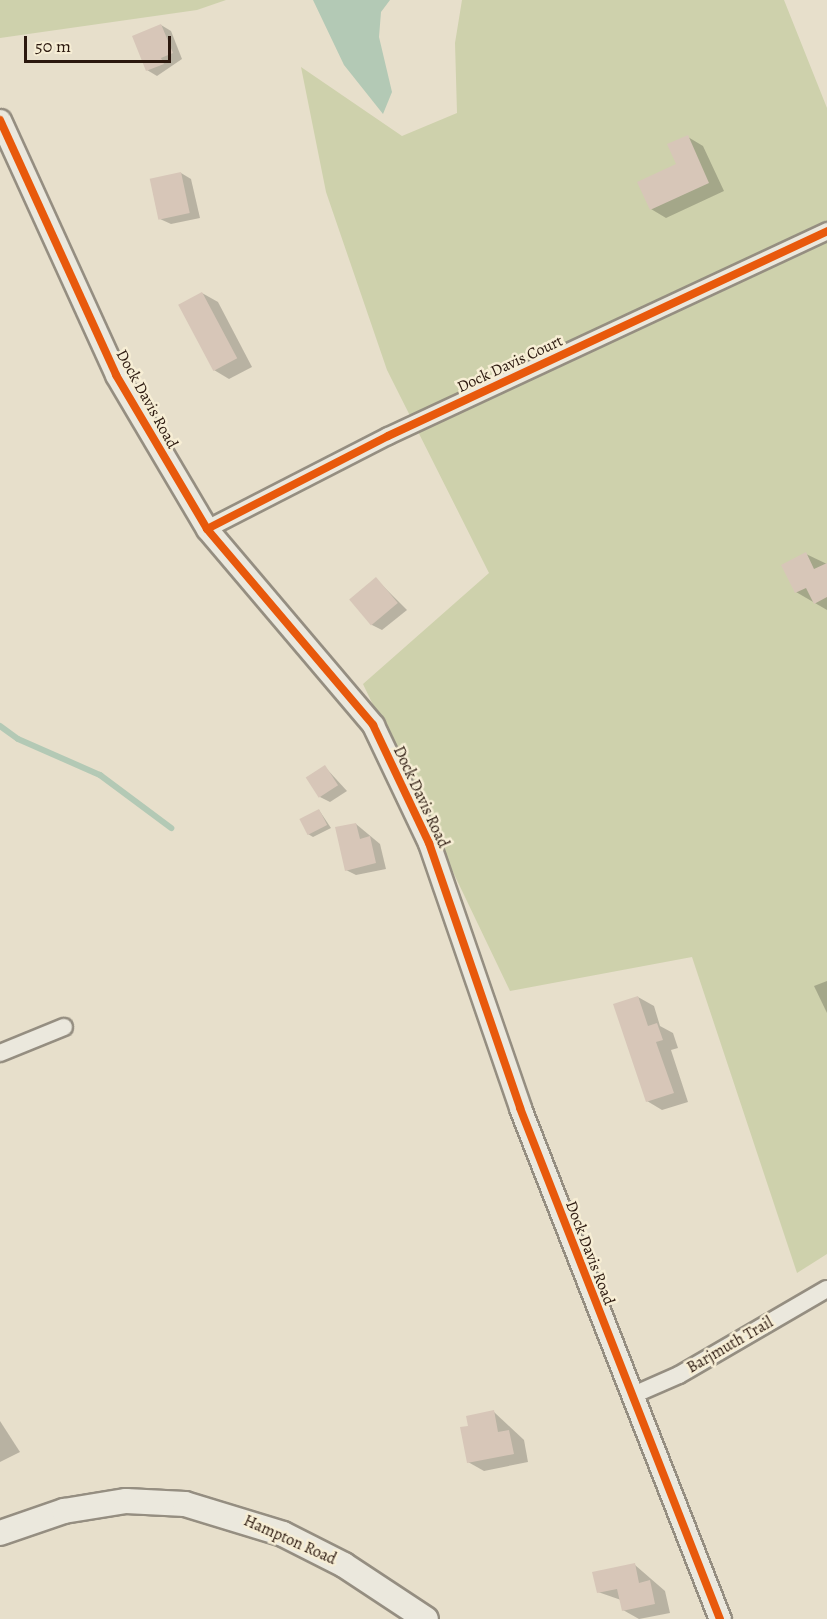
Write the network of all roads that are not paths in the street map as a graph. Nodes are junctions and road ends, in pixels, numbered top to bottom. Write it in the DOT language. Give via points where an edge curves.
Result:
graph roads {
  1 [pos="0,120"];
  2 [pos="827,231"];
  3 [pos="207,529"];
  4 [pos="64,1027"];
  5 [pos="0,1053"];
  6 [pos="827,1289"];
  7 [pos="631,1396"];
  8 [pos="0,1533"];
  9 [pos="426,1619"];
  10 [pos="720,1619"];
  1 -- 3 [label="street, Dock Davis Road" via="116,375"];
  2 -- 3 [label="street, Dock Davis Court" via="388,436"];
  3 -- 7 [label="street, Dock Davis Road" via="373,725 429,843 520,1108"];
  4 -- 5 [label="street"];
  6 -- 7 [label="street, Barjmuth Trail" via="679,1375"];
  7 -- 10 [label="street, Dock Davis Road"];
  8 -- 9 [label="main road, Hampton Road" via="64,1511 107,1504 185,1504 283,1534 344,1565"];
}
